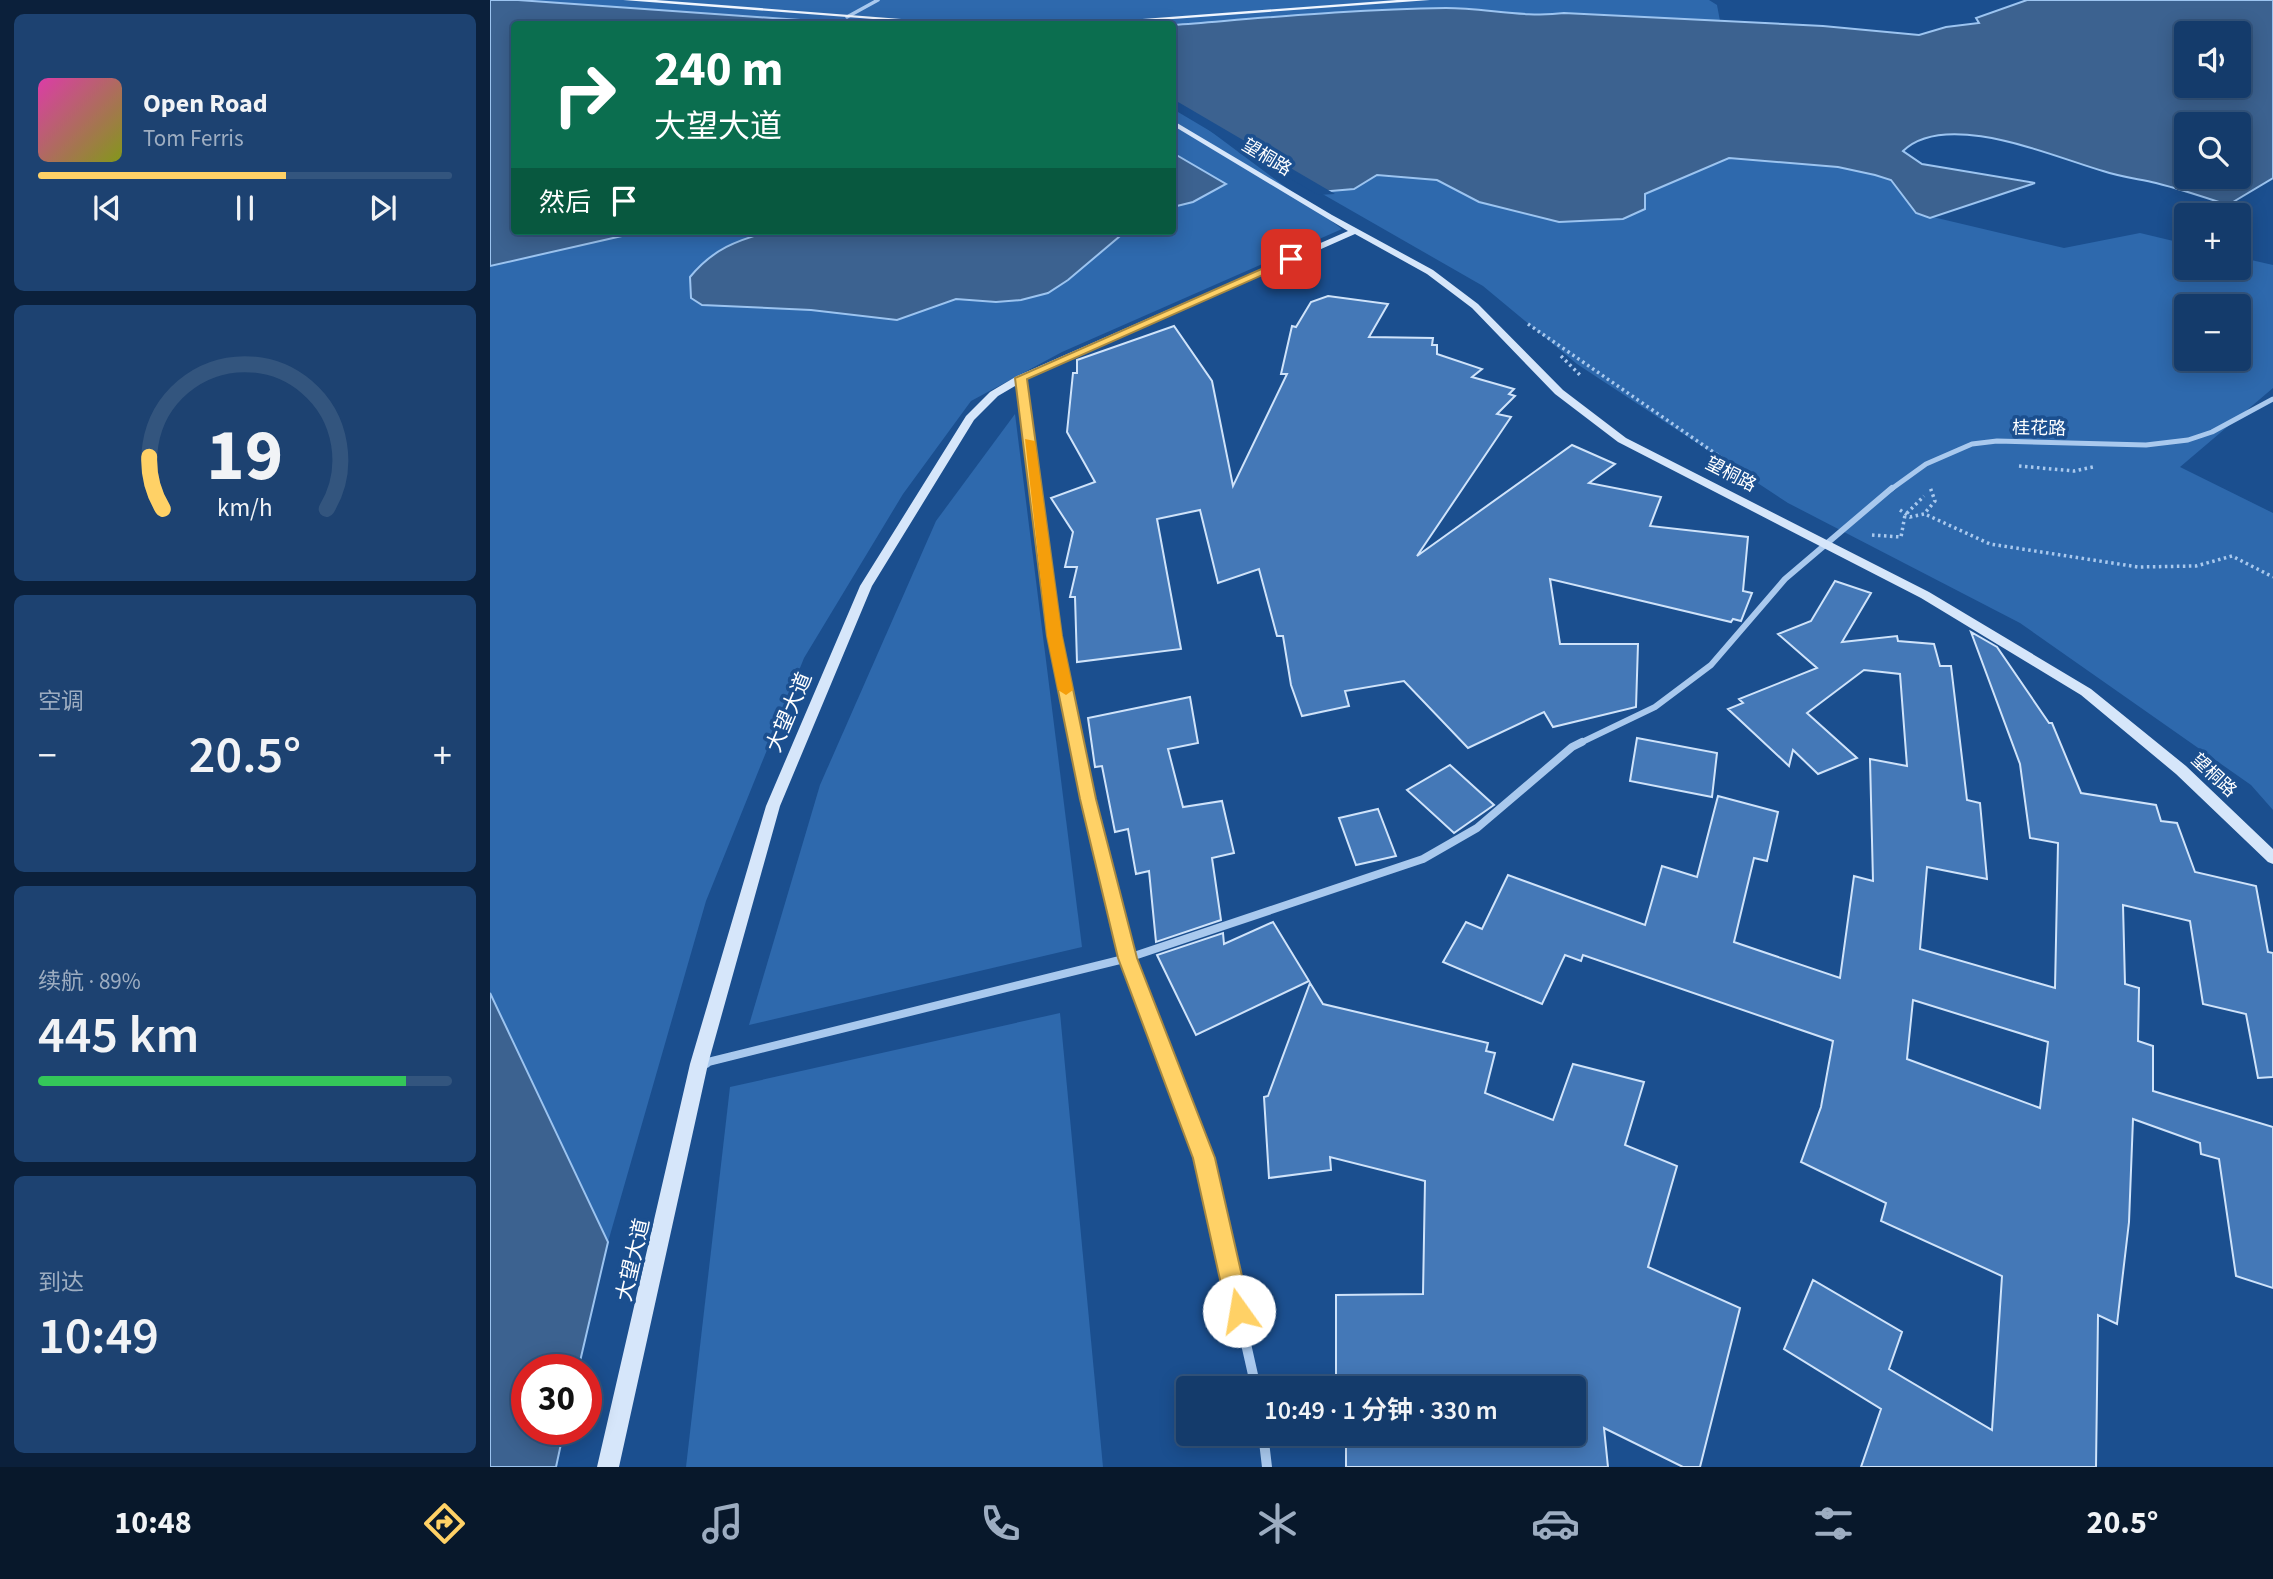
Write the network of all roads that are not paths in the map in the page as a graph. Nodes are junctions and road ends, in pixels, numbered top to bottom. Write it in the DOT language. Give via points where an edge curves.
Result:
graph roads {
  1 [pos="626,0"];
  2 [pos="878,0"];
  3 [pos="1427,0"];
  4 [pos="847,17"];
  5 [pos="913,21"];
  6 [pos="1123,21"];
  7 [pos="1176,124"];
  8 [pos="1355,231"];
  9 [pos="1021,378"];
  10 [pos="2273,399"];
  11 [pos="1828,545"];
  12 [pos="2273,858"];
  13 [pos="1128,958"];
  14 [pos="699,1064"];
  15 [pos="1253,1376"];
  16 [pos="1265,1446"];
  17 [pos="608,1467"];
  18 [pos="1268,1467"];
  1 -- 4 [label="main road"];
  2 -- 4 [label="street"];
  3 -- 6 [label="main road"];
  4 -- 5 [label="main road"];
  7 -- 8 [label="main road, 望桐路"];
  8 -- 9 [label="main road, 大望大道"];
  8 -- 11 [label="main road, 望桐路" via="1430,272 1475,306 1559,392 1622,440"];
  9 -- 13 [label="street" via="1055,636 1088,799"];
  9 -- 14 [label="main road, 大望大道" via="994,394 970,418 866,586 773,806"];
  10 -- 11 [label="street, 桂花路" via="2188,440 2146,445 1972,444 1897,484"];
  11 -- 12 [label="main road, 望桐路" via="1925,596 2086,692 2181,770"];
  11 -- 13 [label="street, 桂花路" via="1785,579 1711,665 1655,707 1572,747 1477,828 1423,859"];
  13 -- 14 [label="street, 桂花路"];
  13 -- 15 [label="street" via="1204,1158"];
  14 -- 17 [label="main road, 大望大道"];
  16 -- 18 [label="street"];
}
